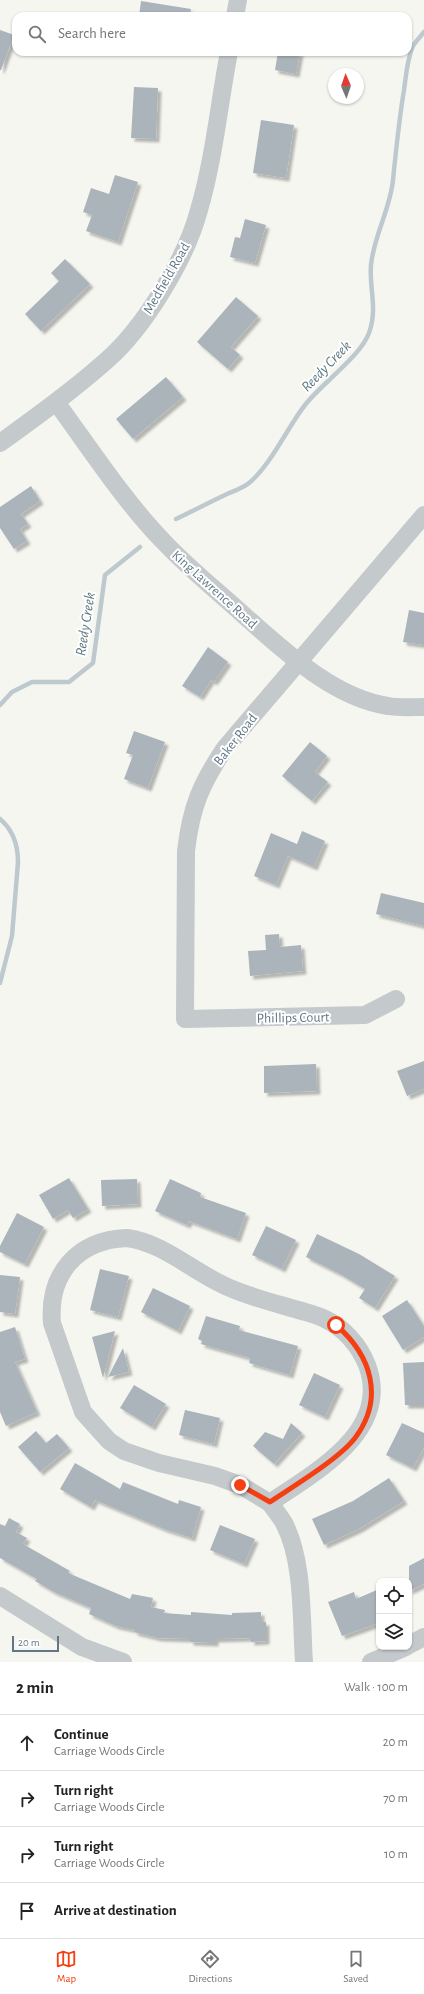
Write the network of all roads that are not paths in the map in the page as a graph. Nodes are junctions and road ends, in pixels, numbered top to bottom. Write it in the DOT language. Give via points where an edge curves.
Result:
graph roads {
  1 [pos="238,0"];
  2 [pos="236,12"];
  3 [pos="228,56"];
  4 [pos="56,402"];
  5 [pos="0,443"];
  6 [pos="424,515"];
  7 [pos="297,662"];
  8 [pos="424,707"];
  9 [pos="396,999"];
  10 [pos="186,1019"];
  11 [pos="270,1502"];
  12 [pos="0,1596"];
  13 [pos="424,1637"];
  14 [pos="412,1643"];
  15 [pos="399,1650"];
  16 [pos="123,1662"];
  17 [pos="304,1662"];
  18 [pos="371,1662"];
  1 -- 2 [label="street"];
  3 -- 4 [label="street, Medfield Road" via="199,211 185,247 165,285 125,341 107,360"];
  4 -- 5 [label="street, Medfield Road"];
  4 -- 7 [label="street, King Lawrence Road" via="163,542"];
  6 -- 7 [label="street, Baker Road"];
  7 -- 8 [label="street, King Lawrence Road" via="354,696 388,706"];
  7 -- 10 [label="street, Baker Road" via="225,748 201,787 193,808 186,851"];
  9 -- 10 [label="street, Phillips Court" via="365,1015"];
  11 -- 11 [label="street" via="345,1448 362,1425 371,1401 371,1384 369,1372 357,1346 336,1325 324,1318 229,1288 146,1242 127,1238 113,1239 86,1249 74,1257 64,1268 53,1294 52,1323 84,1412 92,1423 109,1441 124,1451 159,1463 221,1478 240,1485"];
  11 -- 17 [label="street" via="284,1523 293,1546 298,1574"];
  12 -- 16 [label="street" via="82,1648"];
  13 -- 14 [label="street"];
  15 -- 18 [label="street"];
}
